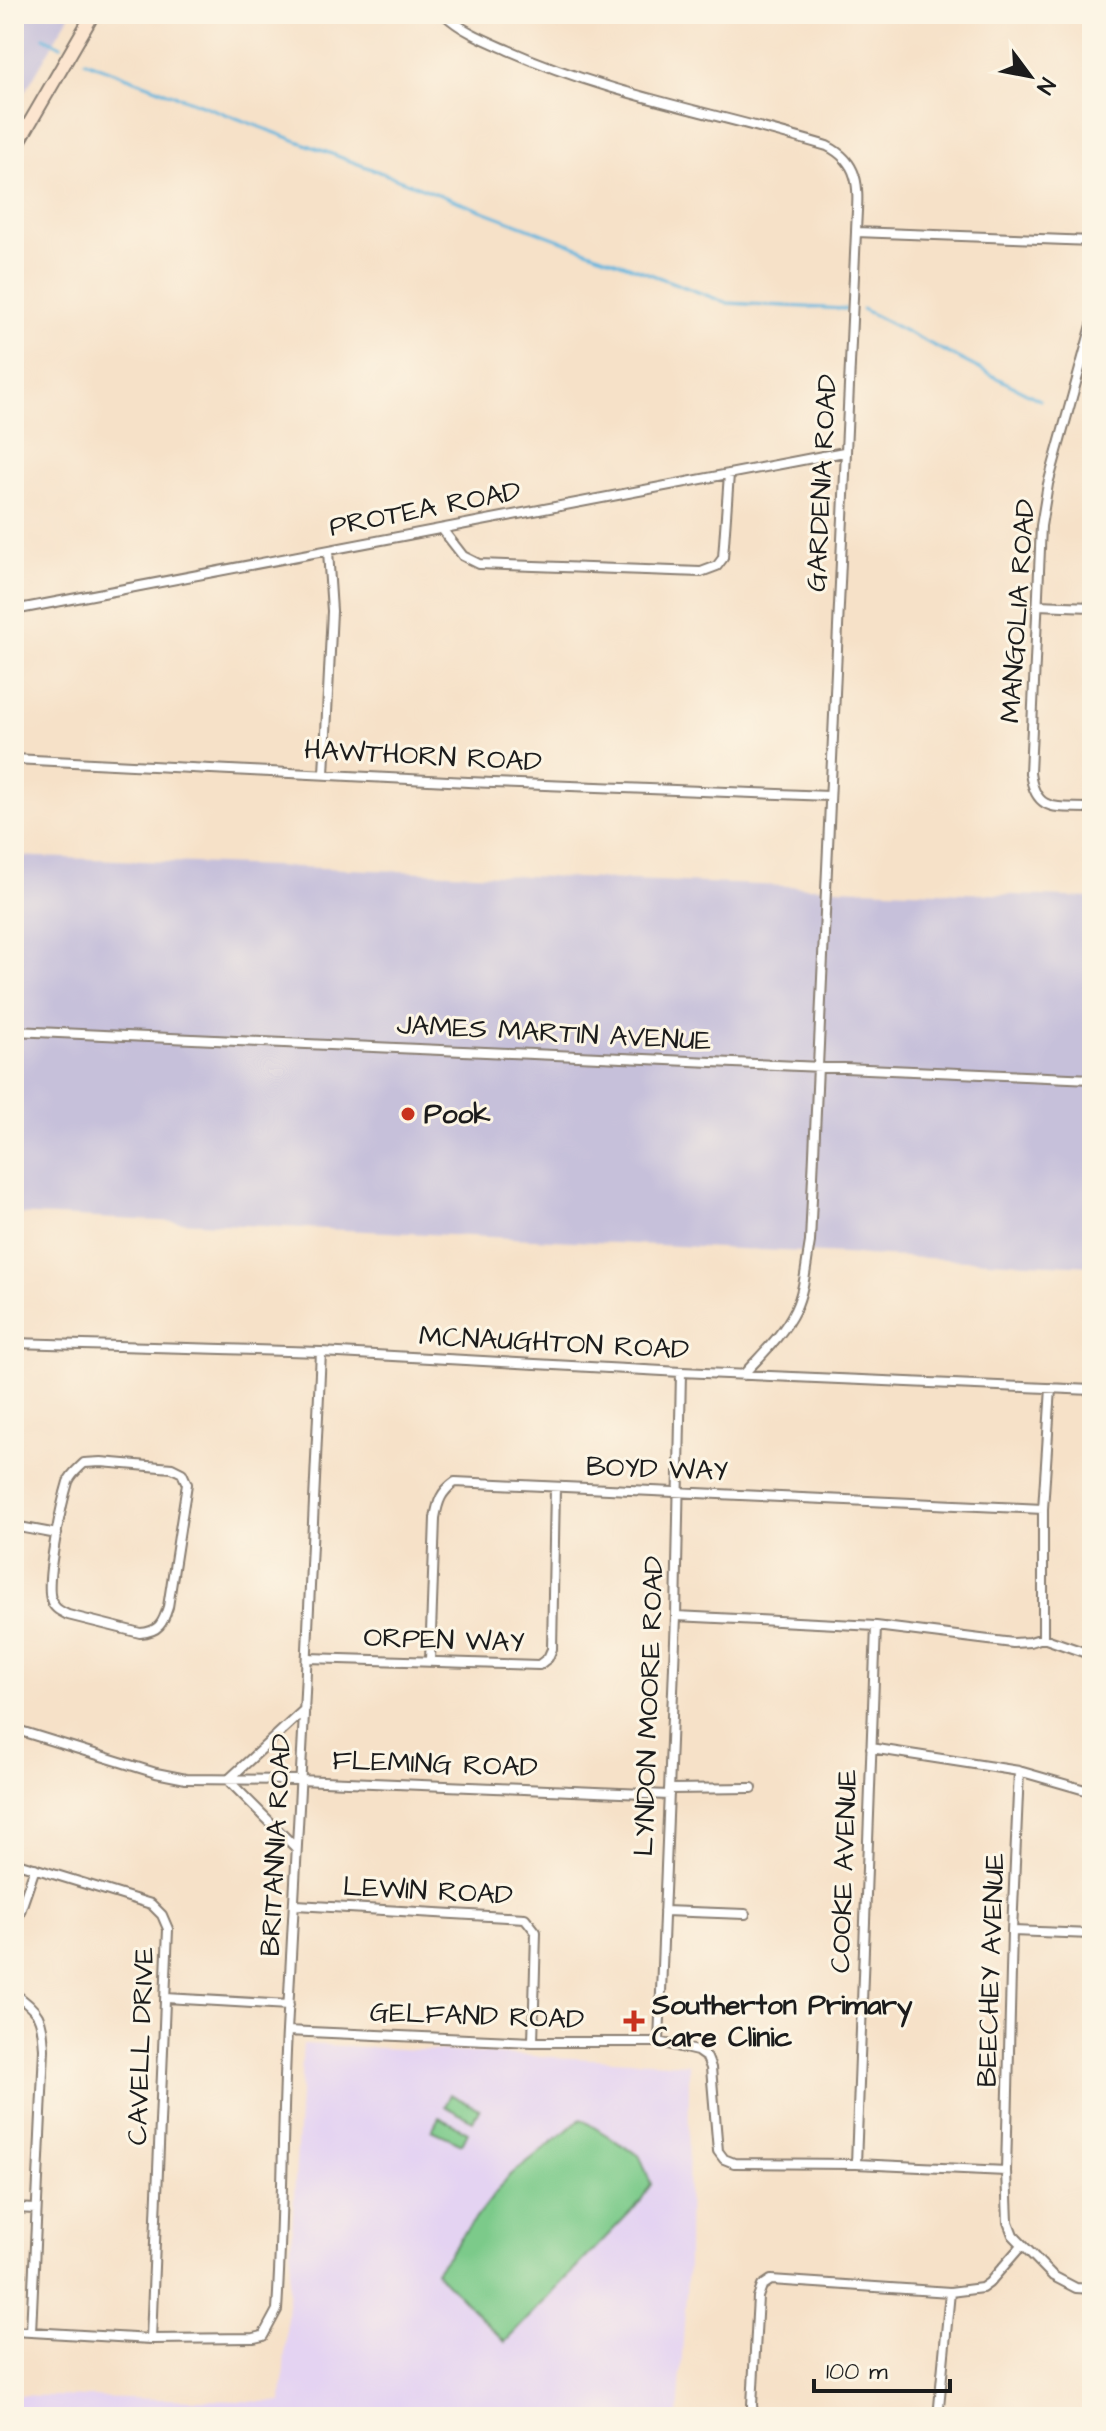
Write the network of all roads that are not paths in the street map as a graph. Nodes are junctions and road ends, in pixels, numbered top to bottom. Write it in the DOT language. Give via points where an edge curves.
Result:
graph roads {
  1 [pos="93,14"];
  2 [pos="444,14"];
  3 [pos="14,150"];
  4 [pos="856,232"];
  5 [pos="1092,241"];
  6 [pos="1092,325"];
  7 [pos="844,452"];
  8 [pos="729,474"];
  9 [pos="442,529"];
  10 [pos="328,551"];
  11 [pos="1037,605"];
  12 [pos="1092,607"];
  13 [pos="14,610"];
  14 [pos="14,759"];
  15 [pos="324,774"];
  16 [pos="829,796"];
  17 [pos="1092,808"];
  18 [pos="14,1031"];
  19 [pos="819,1067"];
  20 [pos="1092,1079"];
  21 [pos="14,1343"];
  22 [pos="321,1352"];
  23 [pos="681,1372"];
  24 [pos="743,1375"];
  25 [pos="1051,1388"];
  26 [pos="1092,1390"];
  27 [pos="555,1487"];
  28 [pos="678,1492"];
  29 [pos="1043,1509"];
  30 [pos="14,1526"];
  31 [pos="57,1534"];
  32 [pos="676,1616"];
  33 [pos="876,1626"];
  34 [pos="1043,1638"];
  35 [pos="1092,1655"];
  36 [pos="308,1658"];
  37 [pos="430,1661"];
  38 [pos="305,1709"];
  39 [pos="14,1729"];
  40 [pos="871,1748"];
  41 [pos="1019,1771"];
  42 [pos="228,1780"];
  43 [pos="299,1780"];
  44 [pos="752,1788"];
  45 [pos="669,1792"];
  46 [pos="1092,1792"];
  47 [pos="296,1848"];
  48 [pos="14,1862"];
  49 [pos="35,1868"];
  50 [pos="296,1905"];
  51 [pos="664,1911"];
  52 [pos="745,1914"];
  53 [pos="14,1929"];
  54 [pos="1012,1931"];
  55 [pos="1092,1934"];
  56 [pos="14,1993"];
  57 [pos="166,1998"];
  58 [pos="289,2005"];
  59 [pos="287,2031"];
  60 [pos="533,2042"];
  61 [pos="659,2042"];
  62 [pos="856,2164"];
  63 [pos="1006,2171"];
  64 [pos="14,2208"];
  65 [pos="36,2209"];
  66 [pos="1022,2245"];
  67 [pos="1092,2289"];
  68 [pos="950,2292"];
  69 [pos="14,2331"];
  70 [pos="31,2332"];
  71 [pos="151,2339"];
  72 [pos="763,2417"];
  73 [pos="938,2417"];
  1 -- 3 [label="street"];
  2 -- 4 [label="street, GARDENIA ROAD" via="467,31 591,82 838,152 855,173"];
  4 -- 5 [label="street"];
  4 -- 7 [label="street, GARDENIA ROAD"];
  6 -- 11 [label="street, MANGOLIA ROAD" via="1048,484"];
  7 -- 8 [label="street, PROTEA ROAD"];
  7 -- 16 [label="street, GARDENIA ROAD"];
  8 -- 9 [label="street, PROTEA ROAD"];
  8 -- 9 [label="street" via="725,549 717,566 701,572 479,564 463,556"];
  9 -- 10 [label="street, PROTEA ROAD"];
  10 -- 13 [label="street, PROTEA ROAD"];
  10 -- 15 [label="street" via="332,611"];
  11 -- 12 [label="street"];
  11 -- 17 [label="street, MANGOLIA ROAD" via="1034,794 1046,805"];
  14 -- 15 [label="street, HAWTHORN ROAD"];
  15 -- 16 [label="street, HAWTHORN ROAD"];
  16 -- 19 [label="street, GARDENIA ROAD"];
  18 -- 19 [label="street, JAMES MARTIN AVENUE"];
  19 -- 20 [label="street, JAMES MARTIN AVENUE"];
  19 -- 24 [label="street, GARDENIA ROAD" via="810,1242 802,1290 775,1340"];
  21 -- 22 [label="street, MCNAUGHTON ROAD"];
  22 -- 23 [label="street, MCNAUGHTON ROAD"];
  22 -- 36 [label="street, BRITANNIA ROAD"];
  23 -- 24 [label="street, MCNAUGHTON ROAD"];
  23 -- 28 [label="street, LYNDON MOORE ROAD"];
  24 -- 25 [label="street, MCNAUGHTON ROAD"];
  25 -- 26 [label="street, MCNAUGHTON ROAD"];
  25 -- 29 [label="street"];
  27 -- 28 [label="street, BOYD WAY"];
  27 -- 37 [label="street, BOYD WAY" via="455,1482 444,1489 435,1518"];
  27 -- 37 [label="street, ORPEN WAY" via="548,1658 539,1665"];
  28 -- 29 [label="street, BOYD WAY"];
  28 -- 32 [label="street, LYNDON MOORE ROAD"];
  29 -- 34 [label="street"];
  30 -- 31 [label="street"];
  31 -- 31 [label="street" via="69,1479 84,1463 172,1468 187,1484 168,1607 163,1623 152,1633 57,1610 50,1591"];
  32 -- 33 [label="street"];
  32 -- 45 [label="street, LYNDON MOORE ROAD"];
  33 -- 34 [label="street" via="1013,1643"];
  33 -- 40 [label="street, COOKE AVENUE"];
  34 -- 35 [label="street"];
  36 -- 37 [label="street, ORPEN WAY"];
  36 -- 38 [label="street, BRITANNIA ROAD"];
  38 -- 42 [label="street"];
  38 -- 43 [label="street, BRITANNIA ROAD"];
  39 -- 42 [label="street, FLEMING ROAD" via="156,1773"];
  40 -- 41 [label="street"];
  40 -- 62 [label="street, COOKE AVENUE"];
  41 -- 46 [label="street"];
  41 -- 54 [label="street, BEECHEY AVENUE"];
  42 -- 43 [label="street, FLEMING ROAD"];
  42 -- 47 [label="street"];
  43 -- 45 [label="street, FLEMING ROAD"];
  43 -- 47 [label="street, BRITANNIA ROAD"];
  44 -- 45 [label="street, FLEMING ROAD"];
  45 -- 51 [label="street, LYNDON MOORE ROAD"];
  47 -- 50 [label="street, BRITANNIA ROAD"];
  48 -- 49 [label="street, CAVELL DRIVE"];
  49 -- 53 [label="street"];
  49 -- 57 [label="street, CAVELL DRIVE" via="151,1904 168,1929"];
  50 -- 58 [label="street, BRITANNIA ROAD"];
  50 -- 60 [label="street, LEWIN ROAD" via="525,1918 536,1932"];
  51 -- 52 [label="street"];
  51 -- 61 [label="street, LYNDON MOORE ROAD"];
  54 -- 55 [label="street"];
  54 -- 63 [label="street, BEECHEY AVENUE"];
  56 -- 65 [label="street" via="37,2010 42,2025"];
  57 -- 58 [label="street"];
  57 -- 71 [label="street, CAVELL DRIVE"];
  58 -- 59 [label="street, BRITANNIA ROAD"];
  59 -- 60 [label="street, GELFAND ROAD"];
  59 -- 71 [label="street, BRITANNIA ROAD" via="277,2310 263,2336"];
  60 -- 61 [label="street, GELFAND ROAD"];
  61 -- 62 [label="street, GELFAND ROAD" via="707,2058 718,2151 724,2159"];
  62 -- 63 [label="street, GELFAND ROAD"];
  63 -- 66 [label="street, BEECHEY AVENUE" via="1009,2229"];
  64 -- 65 [label="street"];
  65 -- 70 [label="street"];
  66 -- 67 [label="street" via="1063,2283"];
  66 -- 68 [label="street" via="982,2288"];
  68 -- 72 [label="street" via="771,2280 762,2286 752,2405 753,2413"];
  68 -- 73 [label="street"];
  69 -- 70 [label="street"];
  70 -- 71 [label="street"];
}
